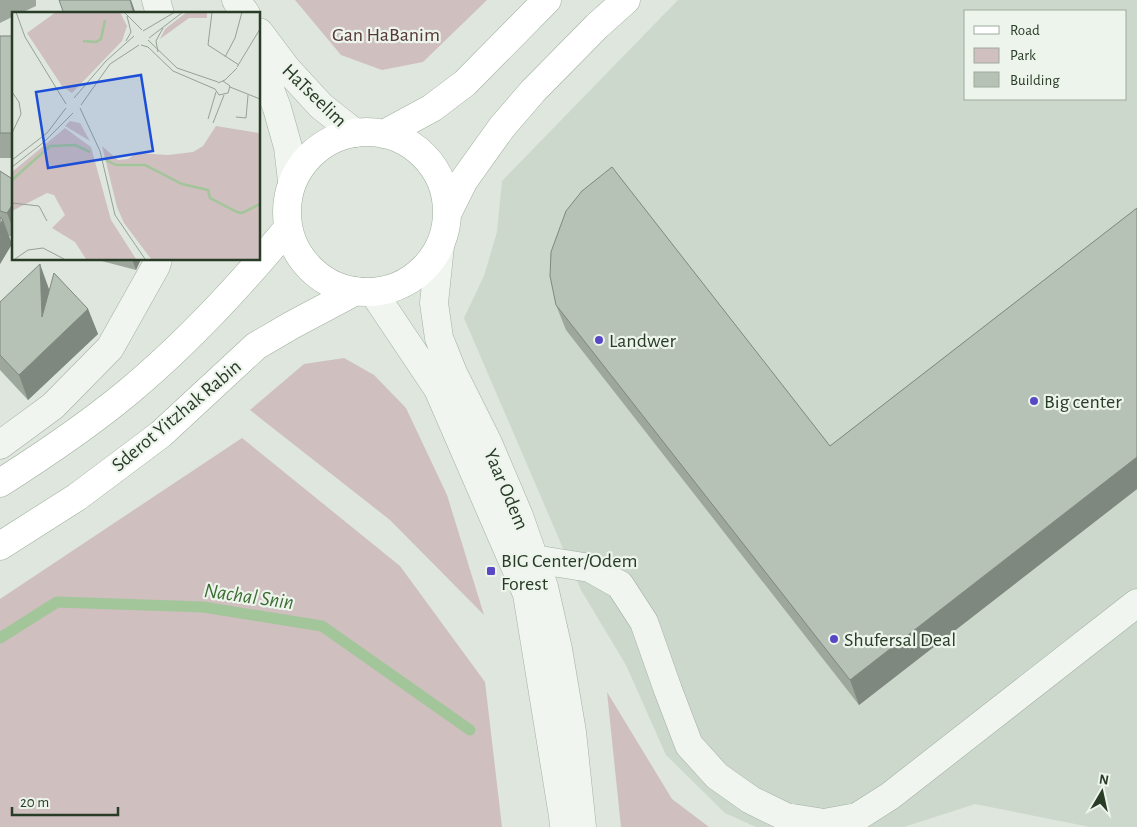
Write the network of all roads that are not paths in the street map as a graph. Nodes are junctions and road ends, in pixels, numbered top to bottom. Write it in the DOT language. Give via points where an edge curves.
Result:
graph roads {
  1 [pos="236,0"];
  2 [pos="548,0"];
  3 [pos="626,0"];
  4 [pos="240,12"];
  5 [pos="245,12"];
  6 [pos="260,33"];
  7 [pos="260,63"];
  8 [pos="355,133"];
  9 [pos="384,134"];
  10 [pos="292,181"];
  11 [pos="448,212"];
  12 [pos="288,228"];
  13 [pos="440,246"];
  14 [pos="158,260"];
  15 [pos="364,292"];
  16 [pos="0,445"];
  17 [pos="0,483"];
  18 [pos="0,546"];
  19 [pos="534,559"];
  20 [pos="1137,603"];
  21 [pos="564,827"];
  22 [pos="582,827"];
  1 -- 4 [label="street"];
  1 -- 5 [label="street"];
  2 -- 9 [label="main road" via="465,83 432,108"];
  3 -- 11 [label="main road" via="597,26 502,127 464,180"];
  6 -- 8 [label="street, HaTseelim" via="320,106"];
  7 -- 10 [label="street, HaTseelim" via="288,146"];
  8 -- 9 [label="main road" via="372,131"];
  8 -- 10 [label="main road" via="344,134 319,147 307,157"];
  9 -- 11 [label="main road" via="398,138 429,160 443,185"];
  10 -- 12 [label="main road" via="287,200"];
  11 -- 13 [label="main road"];
  12 -- 15 [label="main road" via="298,254 310,269 334,285"];
  12 -- 17 [label="main road" via="231,294 177,348 126,393 47,454"];
  13 -- 15 [label="main road" via="423,269 400,285"];
  13 -- 19 [label="street, Yaar Odem" via="434,303 440,338 520,516"];
  14 -- 16 [label="street" via="110,348 53,406"];
  15 -- 18 [label="main road, Sderot Yitzhak Rabin" via="292,325 256,346 160,434 77,497"];
  15 -- 21 [label="street, Yaar Odem" via="438,389 527,594"];
  19 -- 20 [label="street" via="590,568 620,586 644,622 689,745 695,752 717,776 751,800 786,817 824,823 857,817 890,796"];
  19 -- 22 [label="street, Yaar Odem" via="558,649 572,732"];
}
